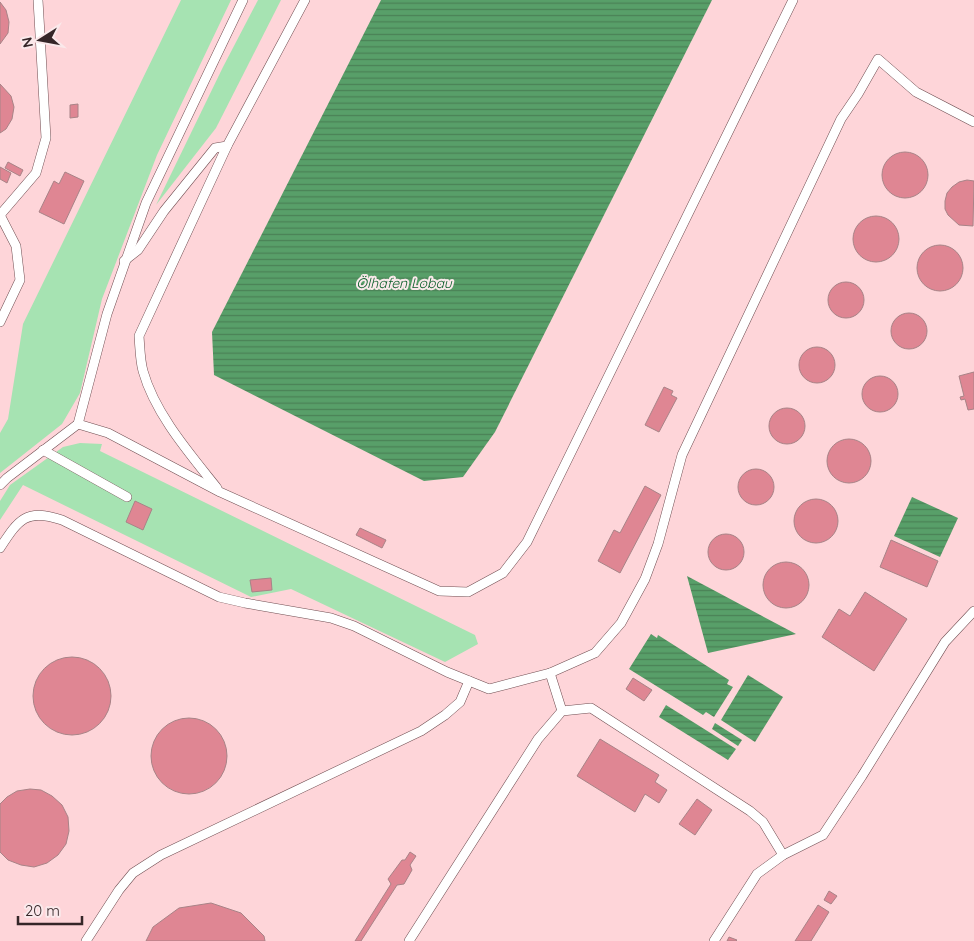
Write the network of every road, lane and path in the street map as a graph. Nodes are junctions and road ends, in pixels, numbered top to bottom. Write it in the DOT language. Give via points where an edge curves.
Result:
graph roads {
  1 [pos="38,0"];
  2 [pos="243,0"];
  3 [pos="305,0"];
  4 [pos="793,0"];
  5 [pos="974,122"];
  6 [pos="228,146"];
  7 [pos="0,215"];
  8 [pos="124,261"];
  9 [pos="0,322"];
  10 [pos="78,424"];
  11 [pos="43,450"];
  12 [pos="0,485"];
  13 [pos="220,492"];
  14 [pos="128,497"];
  15 [pos="0,548"];
  16 [pos="974,611"];
  17 [pos="550,673"];
  18 [pos="469,681"];
  19 [pos="562,711"];
  20 [pos="783,855"];
  21 [pos="86,941"];
  22 [pos="409,941"];
  23 [pos="714,941"];
  1 -- 7 [label="lane" via="46,138 36,173"];
  2 -- 8 [label="lane" via="146,203"];
  3 -- 6 [label="lane"];
  4 -- 13 [label="lane" via="527,542 503,573 468,592 439,591"];
  5 -- 17 [label="lane" via="916,92 878,59 841,119 682,455 645,579 620,623 595,653"];
  6 -- 8 [label="lane" via="215,148 164,211 138,250"];
  6 -- 13 [label="lane" via="139,336 142,369 150,392 184,446"];
  7 -- 9 [label="lane" via="16,246 20,280"];
  8 -- 10 [label="lane" via="106,314"];
  10 -- 11 [label="lane"];
  10 -- 13 [label="lane" via="108,433"];
  11 -- 12 [label="lane"];
  11 -- 14 [label="lane"];
  15 -- 18 [label="lane" via="22,520 34,514 45,514 219,596 331,618"];
  16 -- 20 [label="lane" via="946,642 823,835"];
  17 -- 18 [label="lane" via="489,689"];
  17 -- 19 [label="lane"];
  18 -- 21 [label="lane" via="460,702 421,731 161,855 134,873"];
  19 -- 20 [label="lane" via="590,708 750,811 763,822"];
  19 -- 22 [label="lane" via="538,739"];
  20 -- 23 [label="lane" via="757,874"];
}
